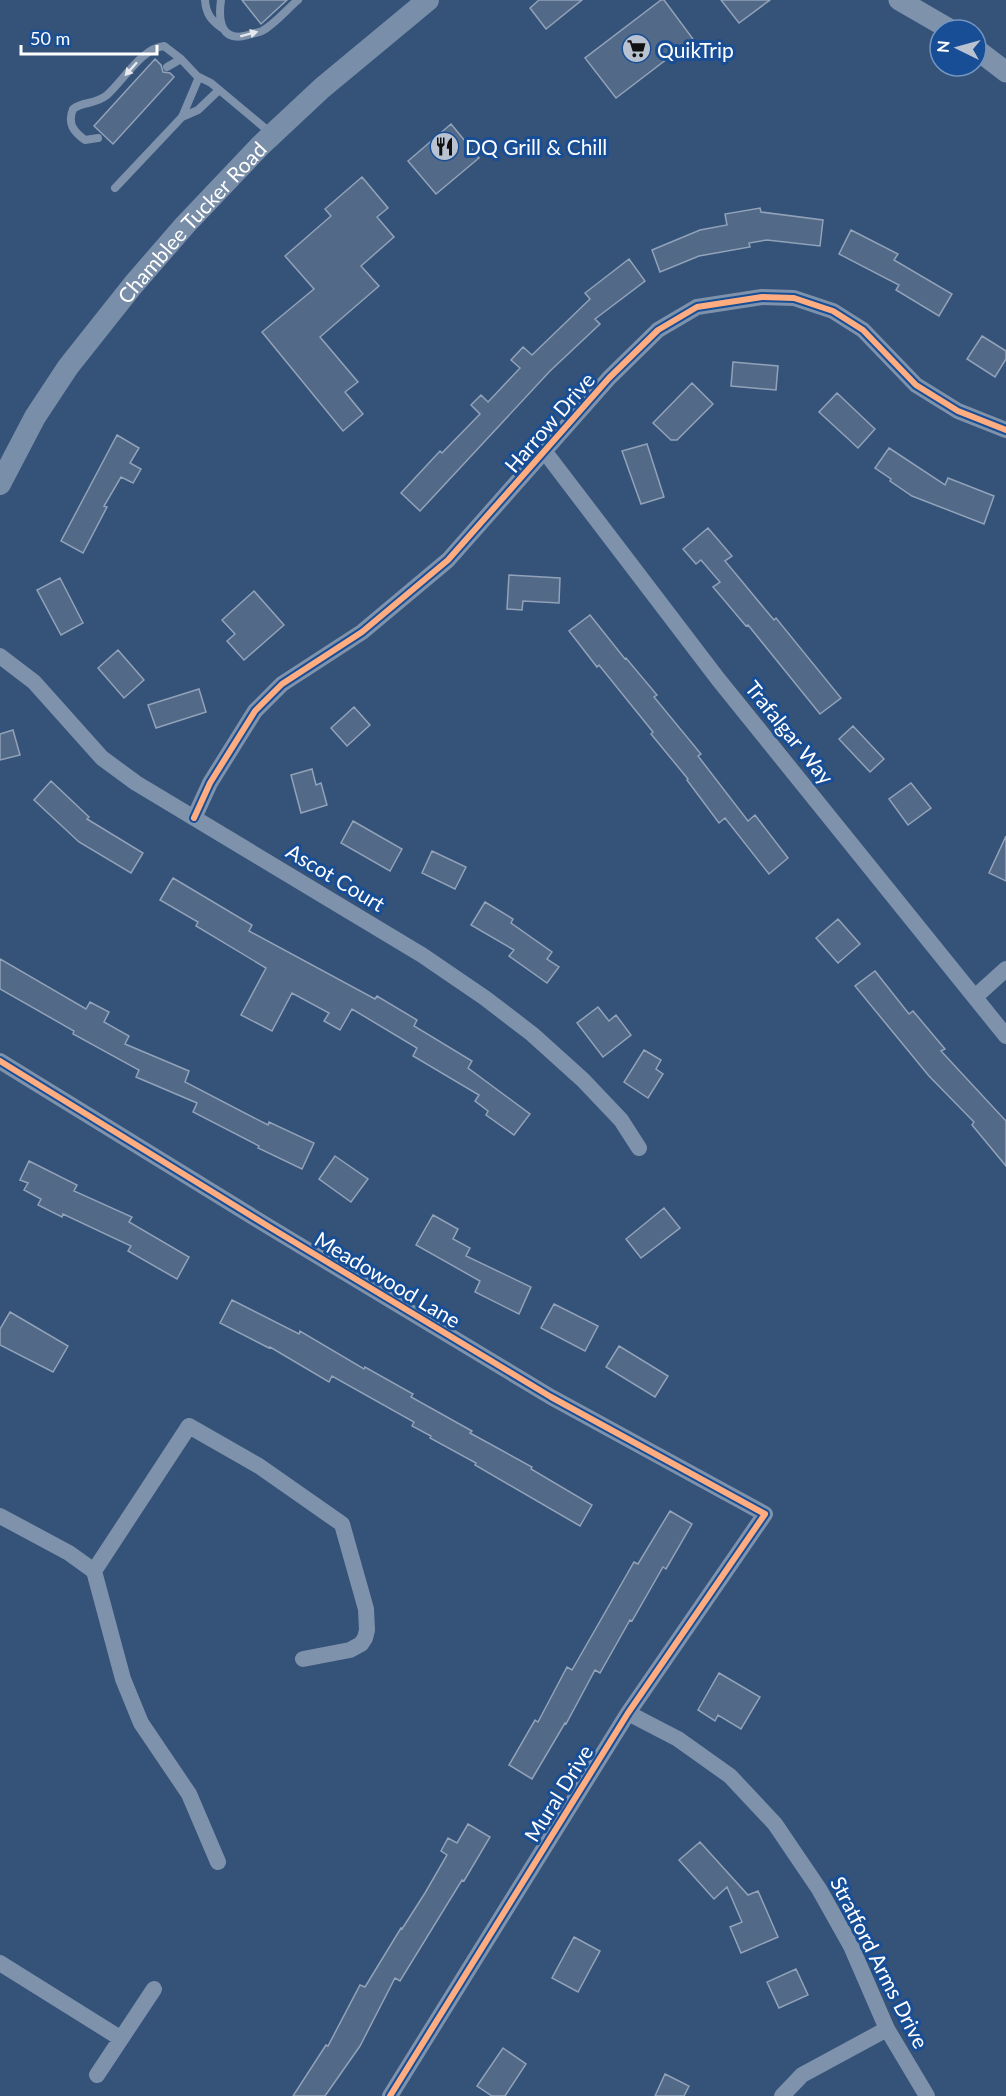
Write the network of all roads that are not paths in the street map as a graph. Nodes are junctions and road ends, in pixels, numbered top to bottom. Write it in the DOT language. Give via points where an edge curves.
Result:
graph roads {
  1 [pos="205,0"];
  2 [pos="220,0"];
  3 [pos="298,0"];
  4 [pos="428,0"];
  5 [pos="899,0"];
  6 [pos="923,6"];
  7 [pos="937,18"];
  8 [pos="224,30"];
  9 [pos="988,58"];
  10 [pos="181,59"];
  11 [pos="167,67"];
  12 [pos="1006,72"];
  13 [pos="199,77"];
  14 [pos="219,90"];
  15 [pos="182,117"];
  16 [pos="272,135"];
  17 [pos="98,138"];
  18 [pos="115,188"];
  19 [pos="1006,430"];
  20 [pos="546,452"];
  21 [pos="0,484"];
  22 [pos="0,656"];
  23 [pos="194,818"];
  24 [pos="1006,969"];
  25 [pos="975,997"];
  26 [pos="1006,1036"];
  27 [pos="0,1061"];
  28 [pos="639,1148"];
  29 [pos="765,1514"];
  30 [pos="0,1516"];
  31 [pos="94,1571"];
  32 [pos="303,1659"];
  33 [pos="628,1713"];
  34 [pos="218,1862"];
  35 [pos="0,1963"];
  36 [pos="154,1989"];
  37 [pos="887,2029"];
  38 [pos="120,2038"];
  39 [pos="97,2075"];
  40 [pos="390,2096"];
  41 [pos="782,2096"];
  42 [pos="927,2096"];
  1 -- 8 [label="lane" via="206,12"];
  2 -- 8 [label="lane" via="220,25"];
  8 -- 3 [label="lane, one-way" via="233,37 262,31"];
  4 -- 16 [label="main road, Chamblee Tucker Road"];
  5 -- 6 [label="street"];
  6 -- 7 [label="street"];
  9 -- 12 [label="street"];
  10 -- 11 [label="lane"];
  10 -- 13 [label="lane"];
  10 -- 17 [label="lane, one-way" via="164,46 157,46 108,94 97,102 73,109 70,123 75,132 85,140"];
  13 -- 14 [label="lane"];
  13 -- 15 [label="lane"];
  14 -- 15 [label="lane" via="198,110"];
  14 -- 16 [label="lane"];
  15 -- 18 [label="lane"];
  16 -- 21 [label="main road, Chamblee Tucker Road" via="184,225 68,367 34,417"];
  19 -- 20 [label="street, Harrow Drive" via="958,411 916,385 863,330 833,311 794,298 762,297 696,307 658,330 609,378"];
  20 -- 23 [label="street, Harrow Drive" via="448,560 362,632 282,684 255,711 210,783"];
  20 -- 25 [label="street, Trafalgar Way" via="718,679"];
  22 -- 23 [label="street, Ascot Court" via="34,682 102,758"];
  23 -- 28 [label="street, Ascot Court" via="422,955 485,998 583,1080 621,1120"];
  24 -- 25 [label="street"];
  25 -- 26 [label="street, Trafalgar Way"];
  27 -- 29 [label="street, Meadowood Lane" via="550,1397"];
  29 -- 33 [label="street, Mural Drive"];
  30 -- 31 [label="street"];
  31 -- 32 [label="street" via="189,1426 259,1466 342,1524 366,1610 365,1638 350,1650"];
  31 -- 34 [label="street" via="123,1679 141,1723 189,1794"];
  33 -- 37 [label="street, Stratford Arms Drive" via="678,1738 730,1776 775,1824 851,1946"];
  33 -- 40 [label="street, Mural Drive"];
  35 -- 38 [label="street"];
  36 -- 38 [label="street"];
  37 -- 41 [label="street" via="802,2075"];
  37 -- 42 [label="street, Stratford Arms Drive"];
  38 -- 39 [label="street"];
}
